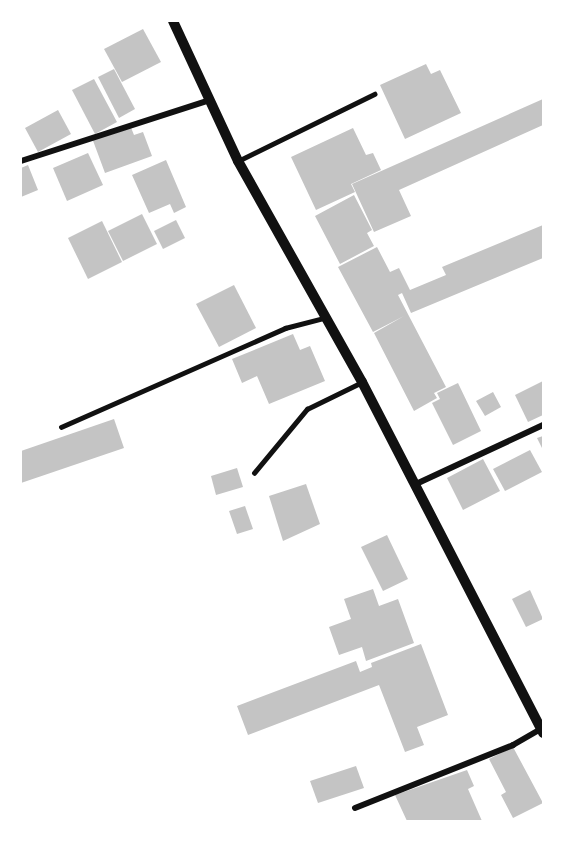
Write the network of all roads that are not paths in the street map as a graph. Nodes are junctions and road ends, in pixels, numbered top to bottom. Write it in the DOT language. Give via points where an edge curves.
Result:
graph roads {
  1 [pos="172,22"];
  2 [pos="374,94"];
  3 [pos="211,100"];
  4 [pos="21,161"];
  5 [pos="238,161"];
  6 [pos="327,318"];
  7 [pos="362,382"];
  8 [pos="543,424"];
  9 [pos="61,427"];
  10 [pos="254,473"];
  11 [pos="416,484"];
  12 [pos="542,731"];
  13 [pos="355,808"];
  1 -- 3 [label="street"];
  2 -- 5 [label="lane"];
  3 -- 4 [label="street"];
  3 -- 5 [label="street"];
  5 -- 6 [label="street"];
  6 -- 7 [label="street"];
  6 -- 9 [label="lane" via="285,328"];
  7 -- 10 [label="lane" via="307,409"];
  7 -- 11 [label="street"];
  8 -- 11 [label="street"];
  11 -- 12 [label="street"];
  12 -- 13 [label="street"];
}
